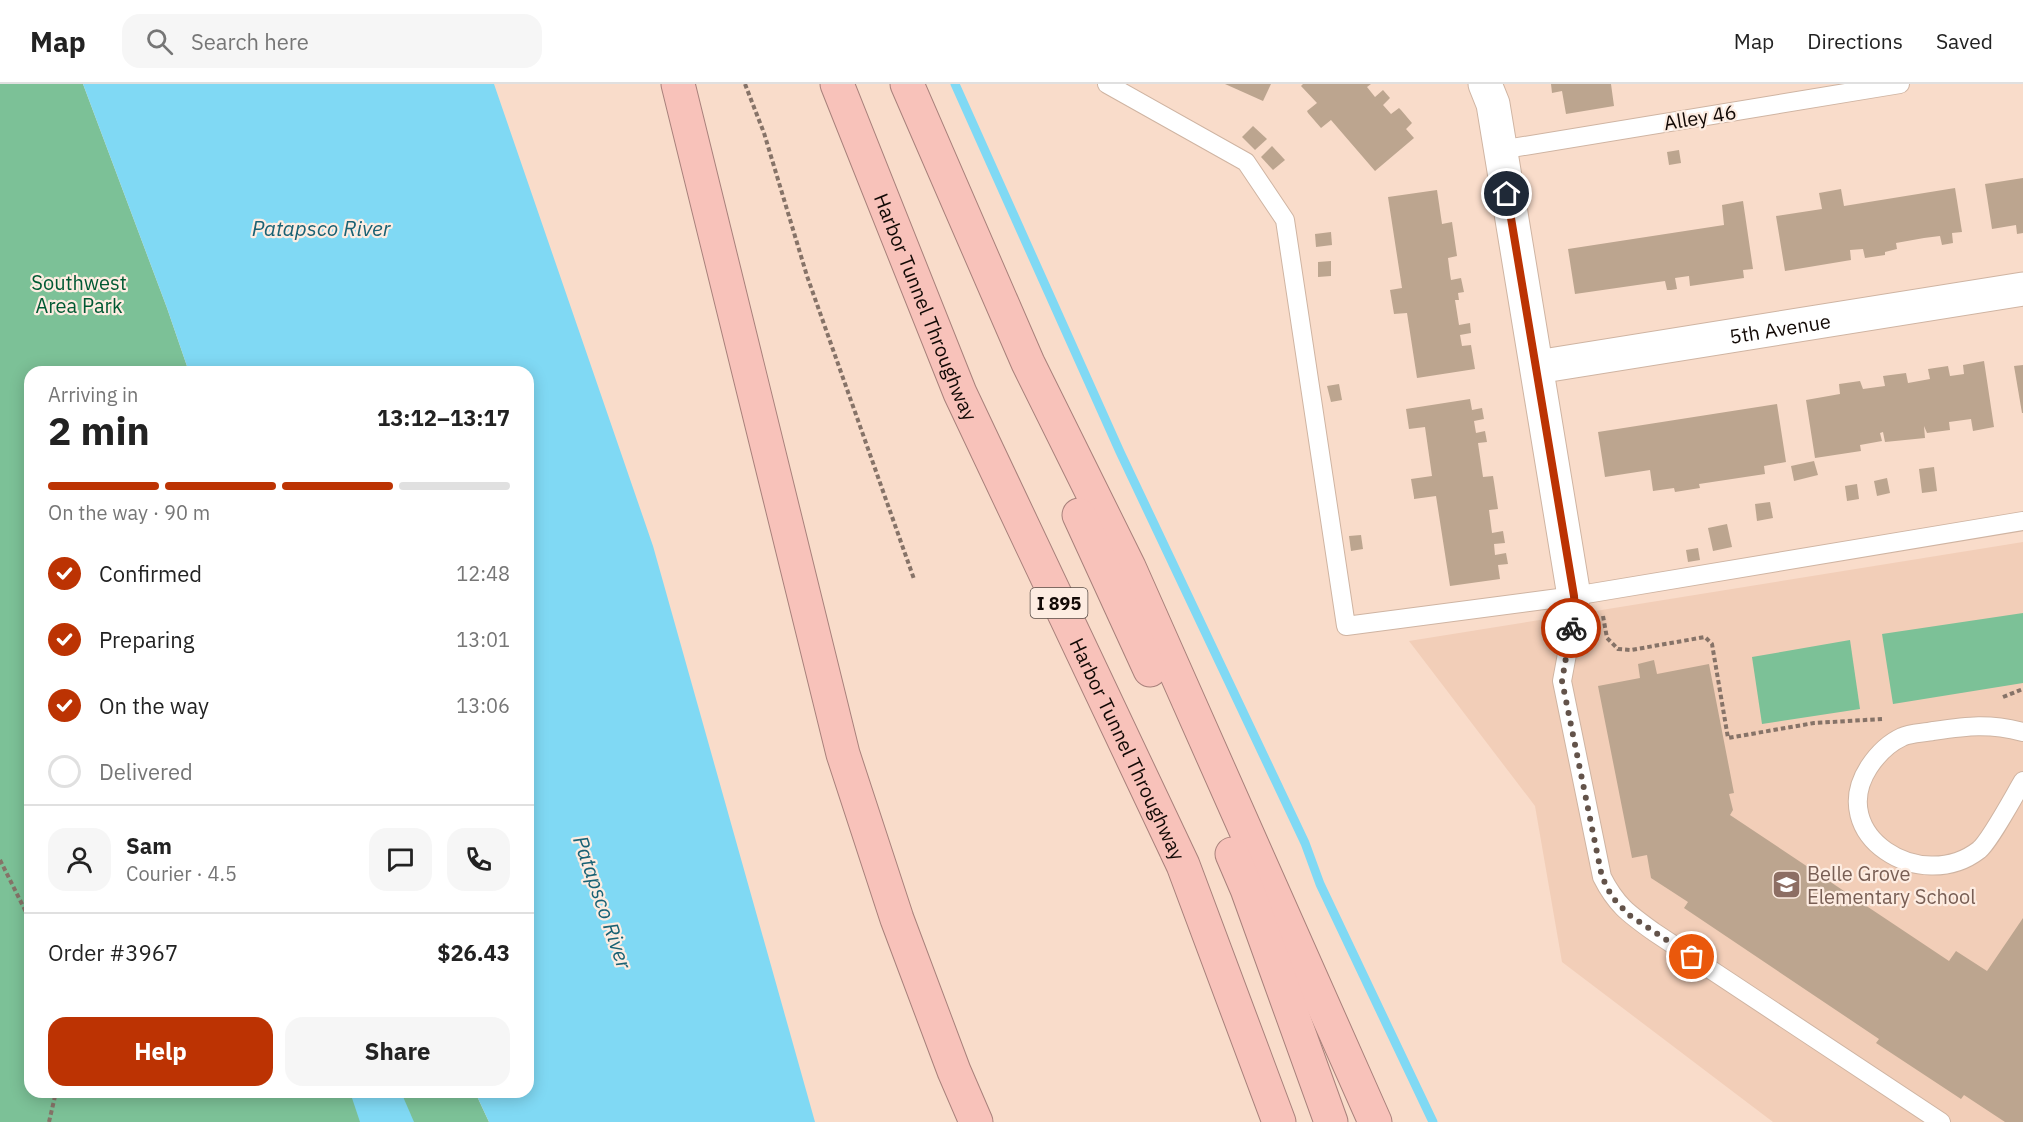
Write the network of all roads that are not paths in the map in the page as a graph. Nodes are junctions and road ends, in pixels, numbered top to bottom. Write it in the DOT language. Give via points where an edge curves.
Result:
graph roads {
  1 [pos="678,84"];
  2 [pos="837,84"];
  3 [pos="907,84"];
  4 [pos="1107,84"];
  5 [pos="1485,84"];
  6 [pos="1900,84"];
  7 [pos="1500,150"];
  8 [pos="2023,290"];
  9 [pos="1028,363"];
  10 [pos="1536,367"];
  11 [pos="2023,521"];
  12 [pos="1574,596"];
  13 [pos="2023,732"];
  14 [pos="2023,781"];
  15 [pos="976,1122"];
  16 [pos="1280,1122"];
  17 [pos="1331,1122"];
  18 [pos="1375,1122"];
  19 [pos="1941,1122"];
  1 -- 15 [label="highway" via="843,753 897,919"];
  2 -- 16 [label="highway, Harbor Tunnel Throughway / I 895" via="960,393 1183,866"];
  3 -- 9 [label="highway, I 895"];
  4 -- 12 [label="lane" via="1246,162 1285,220 1346,626"];
  5 -- 7 [label="street" via="1493,104"];
  6 -- 7 [label="lane, Alley 46"];
  7 -- 10 [label="street"];
  8 -- 10 [label="street, 5th Avenue"];
  9 -- 17 [label="highway, I 895" via="1062,477 1247,889"];
  9 -- 18 [label="highway" via="1129,567"];
  10 -- 12 [label="street"];
  11 -- 12 [label="lane"];
  12 -- 19 [label="lane" via="1575,611 1562,681 1602,877 1612,897 1629,915"];
  13 -- 14 [label="lane" via="1976,725 1903,736 1876,756 1864,775 1857,799 1861,820 1875,843 1893,857 1943,866 1965,859 1981,848"];
}
